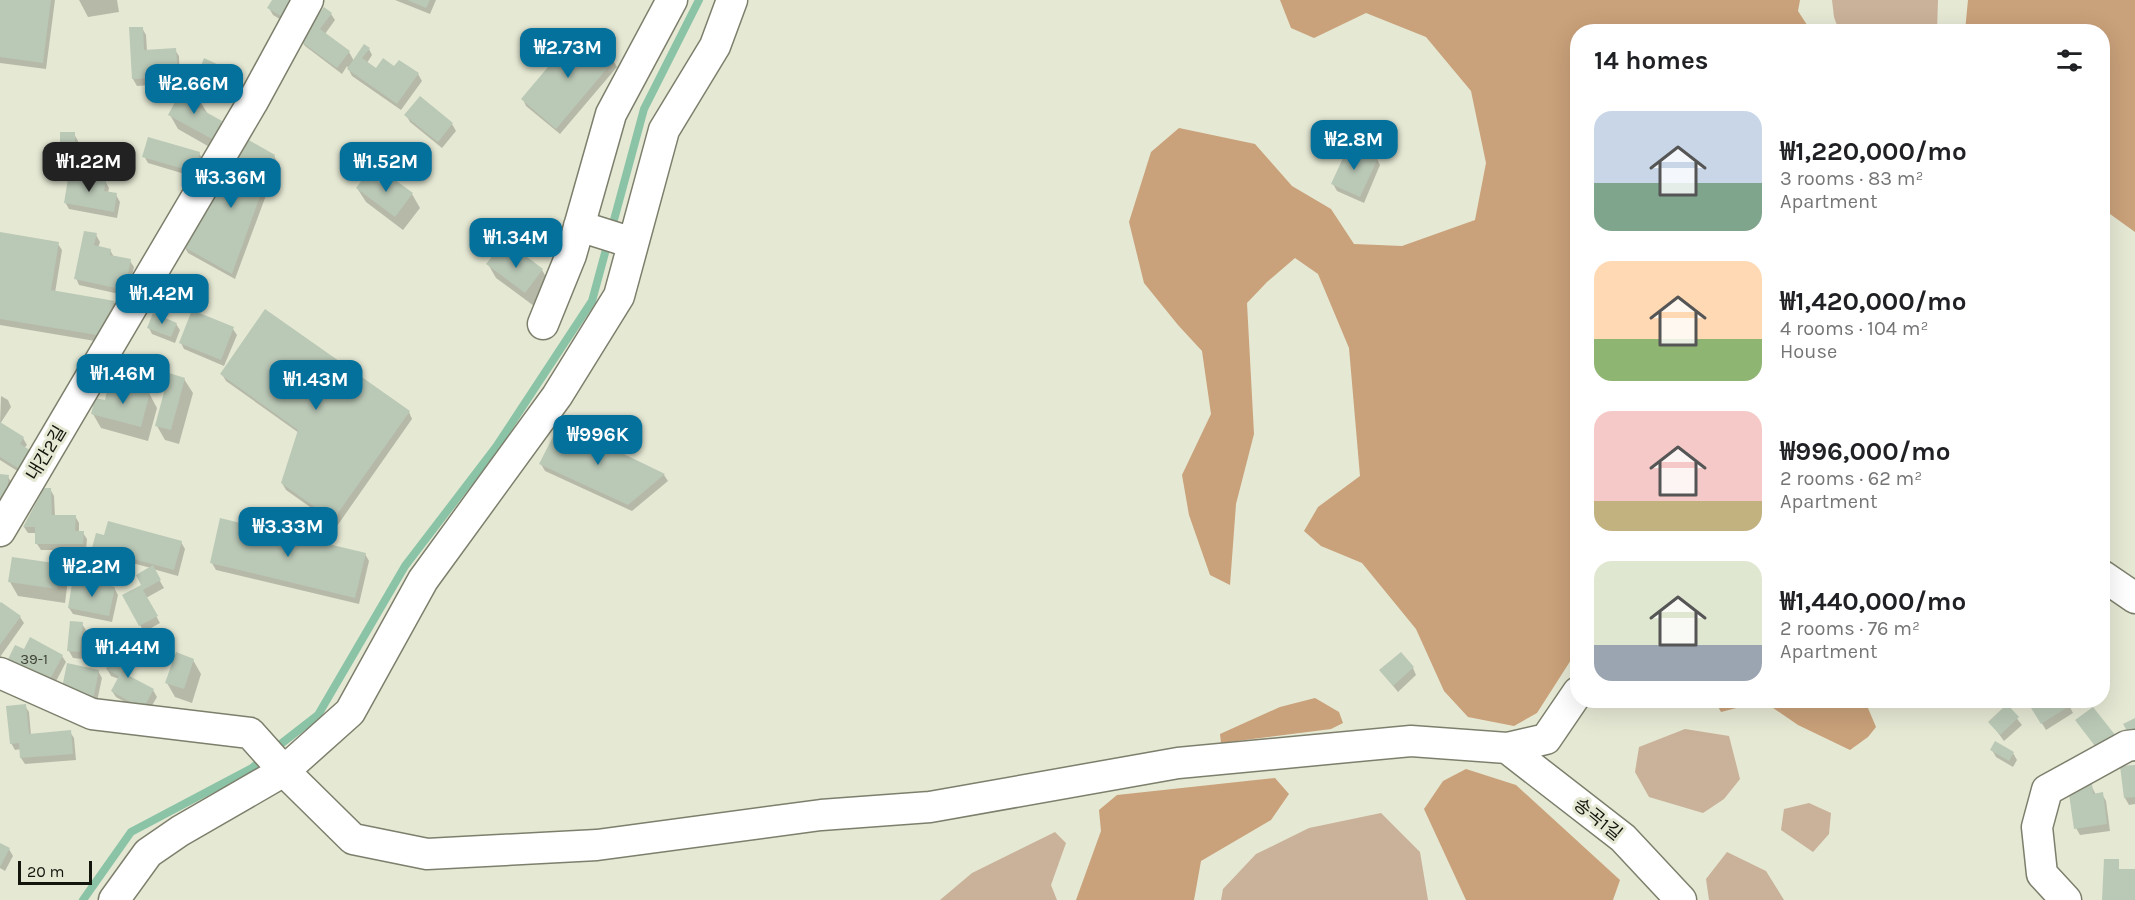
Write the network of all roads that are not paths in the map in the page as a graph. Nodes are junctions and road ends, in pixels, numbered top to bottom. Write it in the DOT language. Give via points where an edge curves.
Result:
graph roads {
  1 [pos="308,0"];
  2 [pos="672,0"];
  3 [pos="732,0"];
  4 [pos="579,226"];
  5 [pos="633,243"];
  6 [pos="543,324"];
  7 [pos="0,531"];
  8 [pos="2110,581"];
  9 [pos="2135,598"];
  10 [pos="0,673"];
  11 [pos="1570,704"];
  12 [pos="2135,745"];
  13 [pos="1507,748"];
  14 [pos="284,771"];
  15 [pos="114,900"];
  16 [pos="1681,900"];
  17 [pos="2066,900"];
  1 -- 7 [label="lane, 내간2길" via="252,103"];
  2 -- 4 [label="lane" via="611,114"];
  3 -- 5 [label="lane" via="715,46 664,130"];
  4 -- 5 [label="lane"];
  4 -- 6 [label="lane"];
  5 -- 14 [label="lane" via="618,296 557,396 423,580 350,712"];
  8 -- 9 [label="lane"];
  10 -- 14 [label="lane" via="92,714 250,733"];
  11 -- 13 [label="lane" via="1546,739"];
  12 -- 17 [label="lane" via="2047,790 2037,827 2042,874"];
  13 -- 14 [label="lane" via="1411,741 1178,763 930,807 821,815 597,845 427,854 353,838"];
  13 -- 16 [label="lane, 송곡1길" via="1623,838"];
  14 -- 15 [label="lane" via="148,853"];
}
